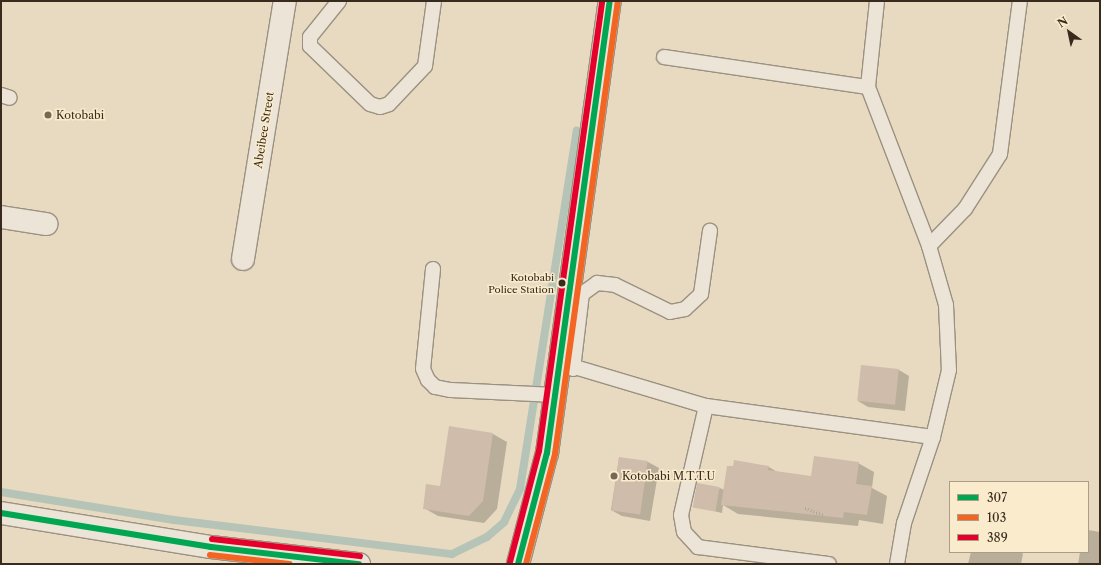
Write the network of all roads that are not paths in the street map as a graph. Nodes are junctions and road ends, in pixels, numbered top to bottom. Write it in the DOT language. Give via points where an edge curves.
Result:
graph roads {
  1 [pos="285,1"];
  2 [pos="339,1"];
  3 [pos="434,1"];
  4 [pos="610,1"];
  5 [pos="877,1"];
  6 [pos="1020,1"];
  7 [pos="664,57"];
  8 [pos="868,87"];
  9 [pos="1,217"];
  10 [pos="46,224"];
  11 [pos="710,231"];
  12 [pos="929,246"];
  13 [pos="243,259"];
  14 [pos="433,269"];
  15 [pos="566,366"];
  16 [pos="555,395"];
  17 [pos="706,406"];
  18 [pos="933,438"];
  19 [pos="1,513"];
  20 [pos="210,555"];
  21 [pos="359,564"];
  22 [pos="518,564"];
  23 [pos="829,564"];
  24 [pos="897,564"];
  1 -- 13 [label="street, Abeibee Street"];
  2 -- 3 [label="lane" via="310,38 310,46 370,104 380,107 389,104 425,66"];
  4 -- 15 [label="street"];
  5 -- 8 [label="lane"];
  6 -- 12 [label="lane" via="1000,154 965,209"];
  7 -- 8 [label="lane"];
  8 -- 12 [label="lane"];
  9 -- 10 [label="street"];
  11 -- 15 [label="lane" via="701,294 685,309 670,312 615,286 598,283 582,294"];
  12 -- 18 [label="lane" via="946,305 949,370"];
  14 -- 16 [label="lane" via="423,369 428,380 435,387 451,390"];
  15 -- 16 [label="street"];
  15 -- 17 [label="lane"];
  16 -- 22 [label="street" via="546,453"];
  17 -- 18 [label="lane"];
  17 -- 23 [label="lane" via="681,515 684,532 698,547"];
  18 -- 24 [label="lane" via="904,523"];
  19 -- 20 [label="street"];
  20 -- 21 [label="street"];
}
